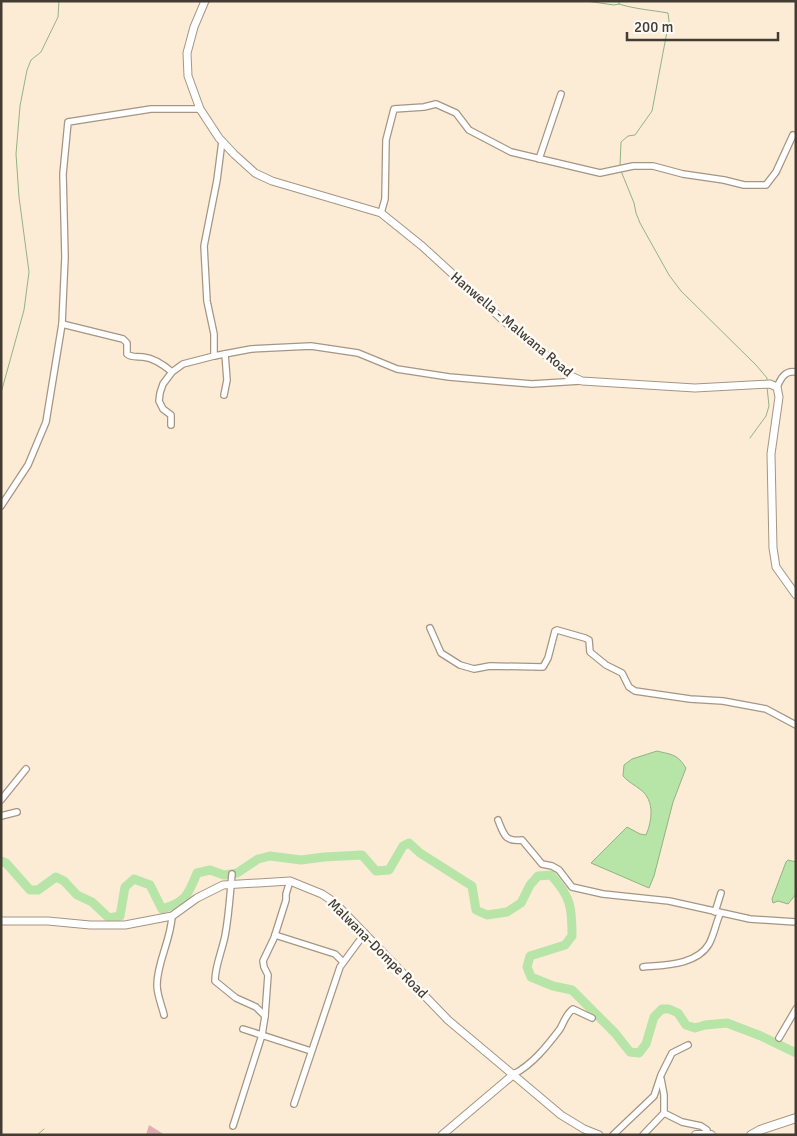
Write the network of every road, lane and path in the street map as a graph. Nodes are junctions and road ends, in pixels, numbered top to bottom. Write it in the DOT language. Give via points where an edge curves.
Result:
graph roads {
  1 [pos="205,1"];
  2 [pos="561,94"];
  3 [pos="200,109"];
  4 [pos="793,135"];
  5 [pos="222,141"];
  6 [pos="539,159"];
  7 [pos="381,213"];
  8 [pos="62,324"];
  9 [pos="225,354"];
  10 [pos="214,356"];
  11 [pos="172,372"];
  12 [pos="796,372"];
  13 [pos="582,380"];
  14 [pos="770,385"];
  15 [pos="224,396"];
  16 [pos="171,425"];
  17 [pos="1,506"];
  18 [pos="796,595"];
  19 [pos="430,628"];
  20 [pos="796,725"];
  21 [pos="26,768"];
  22 [pos="1,800"];
  23 [pos="17,812"];
  24 [pos="1,816"];
  25 [pos="498,820"];
  26 [pos="232,874"];
  27 [pos="290,881"];
  28 [pos="231,885"];
  29 [pos="721,892"];
  30 [pos="717,913"];
  31 [pos="172,916"];
  32 [pos="1,921"];
  33 [pos="796,922"];
  34 [pos="365,933"];
  35 [pos="274,935"];
  36 [pos="343,962"];
  37 [pos="643,966"];
  38 [pos="796,1009"];
  39 [pos="164,1015"];
  40 [pos="265,1016"];
  41 [pos="592,1018"];
  42 [pos="243,1029"];
  43 [pos="262,1035"];
  44 [pos="778,1038"];
  45 [pos="688,1045"];
  46 [pos="311,1051"];
  47 [pos="514,1074"];
  48 [pos="661,1079"];
  49 [pos="294,1104"];
  50 [pos="664,1113"];
  51 [pos="796,1118"];
  52 [pos="233,1126"];
  53 [pos="709,1134"];
  54 [pos="442,1135"];
  55 [pos="599,1135"];
  56 [pos="613,1135"];
  57 [pos="643,1135"];
  58 [pos="696,1135"];
  59 [pos="752,1135"];
  1 -- 3 [label="street, Hanwella - Malwana Road" via="188,53 188,76"];
  2 -- 6 [label="street"];
  3 -- 5 [label="street, Hanwella - Malwana Road"];
  3 -- 8 [label="street" via="151,109 68,122 63,174 65,258"];
  4 -- 6 [label="street" via="776,172 766,185 744,186 653,166 600,173"];
  5 -- 7 [label="street, Hanwella - Malwana Road" via="255,173 272,181"];
  5 -- 10 [label="street" via="204,246"];
  6 -- 7 [label="street" via="511,152 469,130 456,113 436,104 394,109 386,140 386,199"];
  7 -- 13 [label="street, Hanwella - Malwana Road" via="504,321 571,376"];
  8 -- 11 [label="street" via="123,339 130,357 145,357"];
  8 -- 17 [label="street" via="46,422 28,465"];
  9 -- 10 [label="street"];
  9 -- 13 [label="street" via="251,349 311,346 358,353 397,369 449,376 532,384"];
  9 -- 15 [label="street" via="227,380"];
  10 -- 11 [label="street" via="183,364"];
  11 -- 16 [label="street" via="160,393 159,402 162,409 171,415"];
  12 -- 14 [label="street" via="790,371"];
  13 -- 14 [label="street, Hanwella - Malwana Road" via="695,388"];
  14 -- 18 [label="street" via="779,397 771,454 773,548 776,567"];
  19 -- 20 [label="street" via="444,656 474,669 490,666 543,667 557,630 589,640 590,652 622,673 634,692 752,706 776,713"];
  21 -- 22 [label="street"];
  23 -- 24 [label="street"];
  25 -- 30 [label="street" via="508,839 522,840 542,864 559,870 572,886"];
  26 -- 28 [label="street"];
  27 -- 28 [label="street, Malwana-Dompe Road"];
  27 -- 34 [label="street, Malwana-Dompe Road" via="334,902"];
  27 -- 35 [label="street"];
  28 -- 31 [label="street, Malwana-Dompe Road" via="223,885 197,898"];
  28 -- 40 [label="street" via="225,937 215,981"];
  29 -- 30 [label="street"];
  30 -- 33 [label="street"];
  30 -- 37 [label="street" via="709,944 702,952 667,965"];
  31 -- 32 [label="street, Malwana-Dompe Road" via="125,925"];
  31 -- 39 [label="street" via="157,987"];
  34 -- 36 [label="street"];
  34 -- 47 [label="street, Malwana-Dompe Road" via="448,1020"];
  35 -- 36 [label="street" via="335,954"];
  35 -- 40 [label="street" via="264,961 268,975"];
  36 -- 46 [label="street"];
  38 -- 44 [label="street"];
  40 -- 43 [label="street"];
  41 -- 47 [label="street" via="573,1009 547,1046"];
  42 -- 43 [label="street"];
  43 -- 46 [label="street"];
  43 -- 52 [label="street"];
  45 -- 48 [label="street" via="672,1053"];
  46 -- 49 [label="street"];
  47 -- 54 [label="street"];
  47 -- 55 [label="street, Malwana-Dompe Road" via="561,1115"];
  48 -- 50 [label="street"];
  48 -- 56 [label="street" via="650,1100"];
  50 -- 53 [label="street" via="682,1122 701,1126"];
  50 -- 57 [label="street"];
  51 -- 59 [label="main road"];
  53 -- 58 [label="main road"];
}
